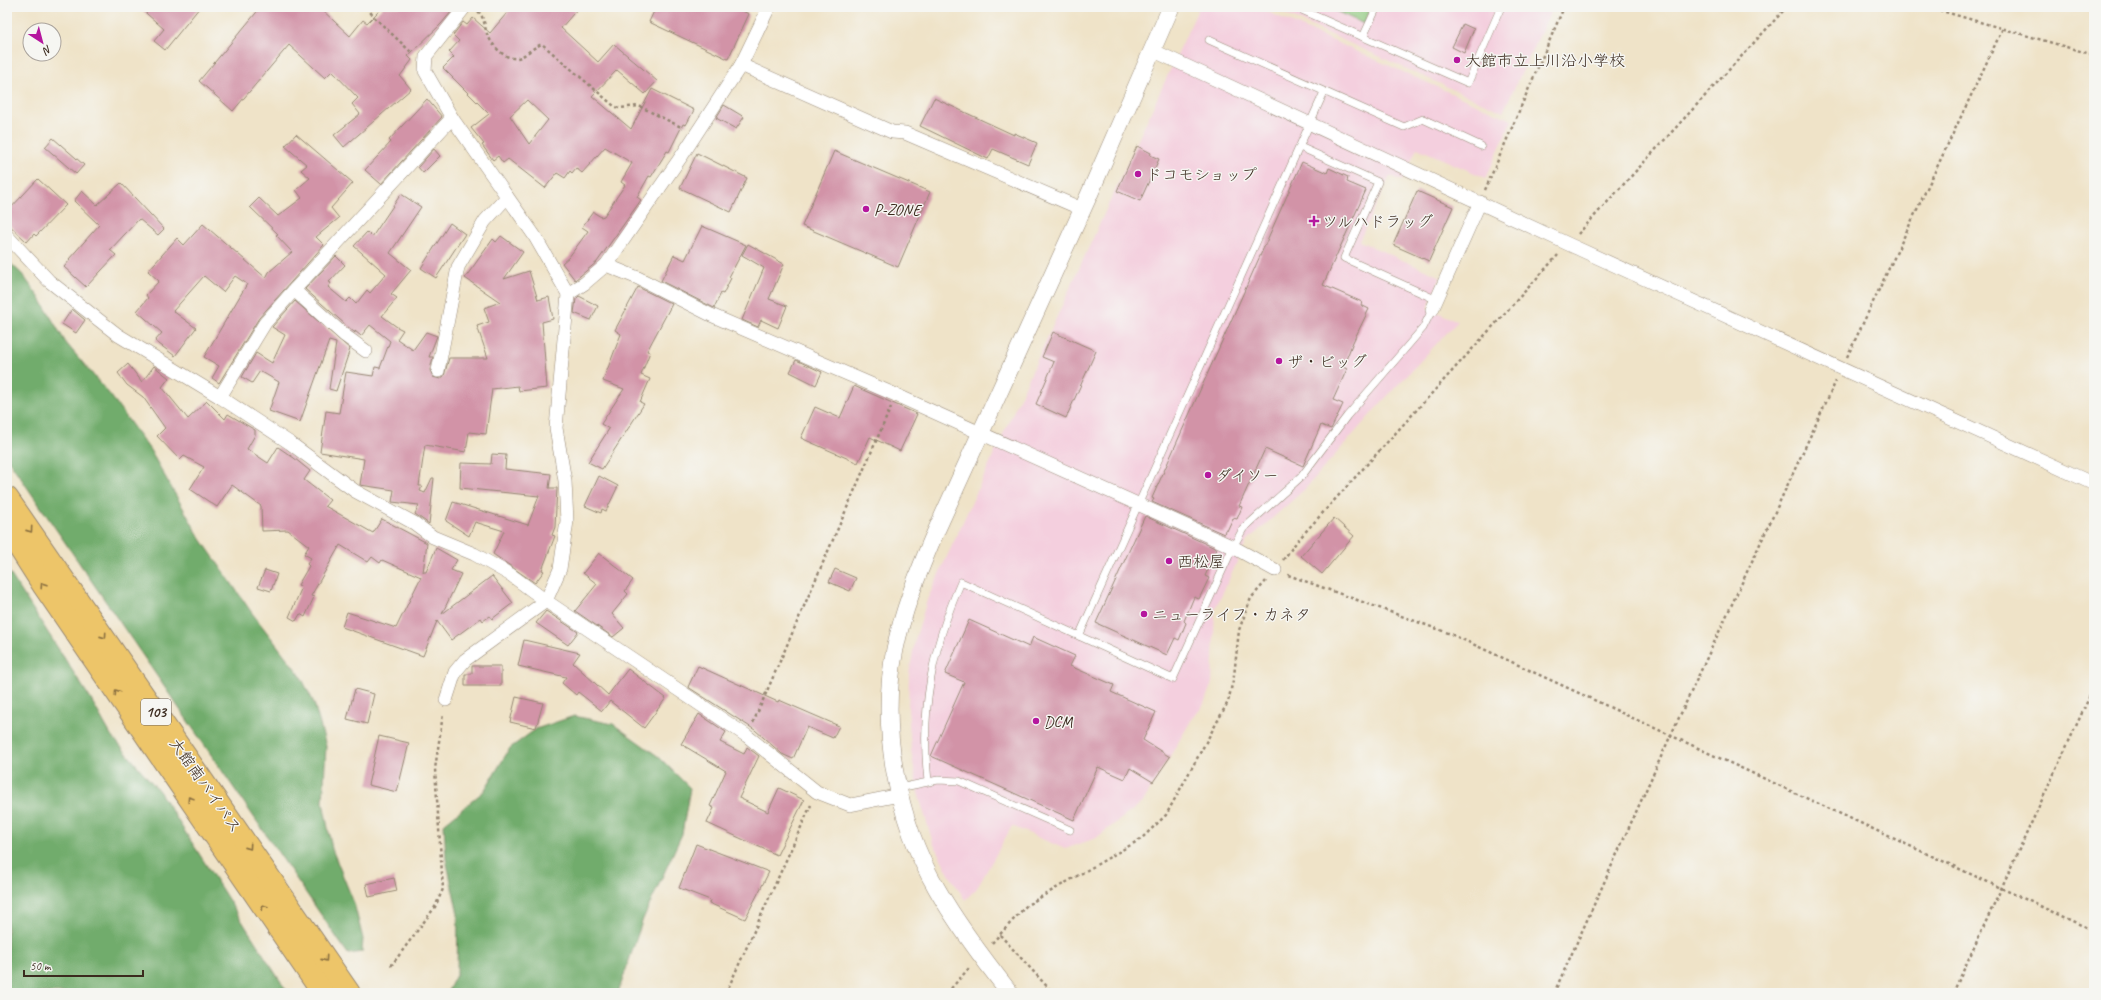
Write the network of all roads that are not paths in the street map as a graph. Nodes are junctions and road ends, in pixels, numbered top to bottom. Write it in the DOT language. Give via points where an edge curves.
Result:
graph roads {
  1 [pos="465,7"];
  2 [pos="770,7"];
  3 [pos="1171,7"];
  4 [pos="1295,7"];
  5 [pos="1377,7"];
  6 [pos="1501,7"];
  7 [pos="1363,37"];
  8 [pos="1209,40"];
  9 [pos="1152,50"];
  10 [pos="741,65"];
  11 [pos="1324,92"];
  12 [pos="452,118"];
  13 [pos="1310,124"];
  14 [pos="1481,146"];
  15 [pos="1300,147"];
  16 [pos="507,197"];
  17 [pos="1480,202"];
  18 [pos="1082,209"];
  19 [pos="7,236"];
  20 [pos="606,265"];
  21 [pos="294,290"];
  22 [pos="568,294"];
  23 [pos="1434,305"];
  24 [pos="366,351"];
  25 [pos="438,371"];
  26 [pos="220,397"];
  27 [pos="980,434"];
  28 [pos="2094,484"];
  29 [pos="7,498"];
  30 [pos="1138,505"];
  31 [pos="7,528"];
  32 [pos="1233,547"];
  33 [pos="1275,570"];
  34 [pos="546,601"];
  35 [pos="1079,636"];
  36 [pos="446,700"];
  37 [pos="928,781"];
  38 [pos="900,791"];
  39 [pos="1070,830"];
  40 [pos="323,993"];
  41 [pos="349,993"];
  42 [pos="1010,993"];
  1 -- 12 [label="street" via="426,56 425,70"];
  2 -- 10 [label="street"];
  3 -- 9 [label="street"];
  4 -- 7 [label="lane"];
  5 -- 7 [label="lane"];
  6 -- 7 [label="lane" via="1468,83"];
  8 -- 11 [label="lane"];
  9 -- 13 [label="street"];
  9 -- 18 [label="street"];
  10 -- 18 [label="street" via="892,132 905,133"];
  10 -- 20 [label="street"];
  11 -- 13 [label="lane"];
  11 -- 14 [label="lane" via="1404,127 1423,119"];
  12 -- 16 [label="street"];
  12 -- 21 [label="street"];
  13 -- 15 [label="lane"];
  13 -- 17 [label="street"];
  15 -- 23 [label="lane" via="1378,182 1344,258"];
  15 -- 30 [label="lane"];
  16 -- 22 [label="street" via="534,235"];
  16 -- 25 [label="street" via="486,221 458,267"];
  17 -- 23 [label="street"];
  17 -- 28 [label="street"];
  18 -- 27 [label="street"];
  19 -- 26 [label="street" via="49,281 118,335"];
  20 -- 22 [label="street"];
  20 -- 27 [label="street" via="638,278 711,315"];
  21 -- 24 [label="street" via="344,335"];
  21 -- 26 [label="street" via="265,324"];
  22 -- 34 [label="street" via="556,428 565,481 567,521 560,569"];
  23 -- 32 [label="lane" via="1423,328 1346,416 1301,477 1243,529"];
  26 -- 34 [label="street" via="290,443 355,491 414,523 433,537 474,554 511,575"];
  27 -- 30 [label="street"];
  27 -- 38 [label="street" via="917,576 899,632 891,672 890,697 892,743"];
  29 -- 41 [label="highway, 大館南バイパス / 103, one-way"];
  30 -- 32 [label="street"];
  30 -- 35 [label="lane"];
  40 -- 31 [label="highway, 大館南バイパス / 103, one-way"];
  32 -- 33 [label="street"];
  32 -- 35 [label="lane" via="1173,679"];
  34 -- 36 [label="street" via="465,660 455,672"];
  34 -- 38 [label="street" via="747,736 817,792 850,805"];
  35 -- 37 [label="lane" via="960,582 939,637 929,679 925,724"];
  37 -- 38 [label="lane"];
  37 -- 39 [label="lane" via="959,781"];
  38 -- 42 [label="street" via="914,840 936,888 981,956"];
}
